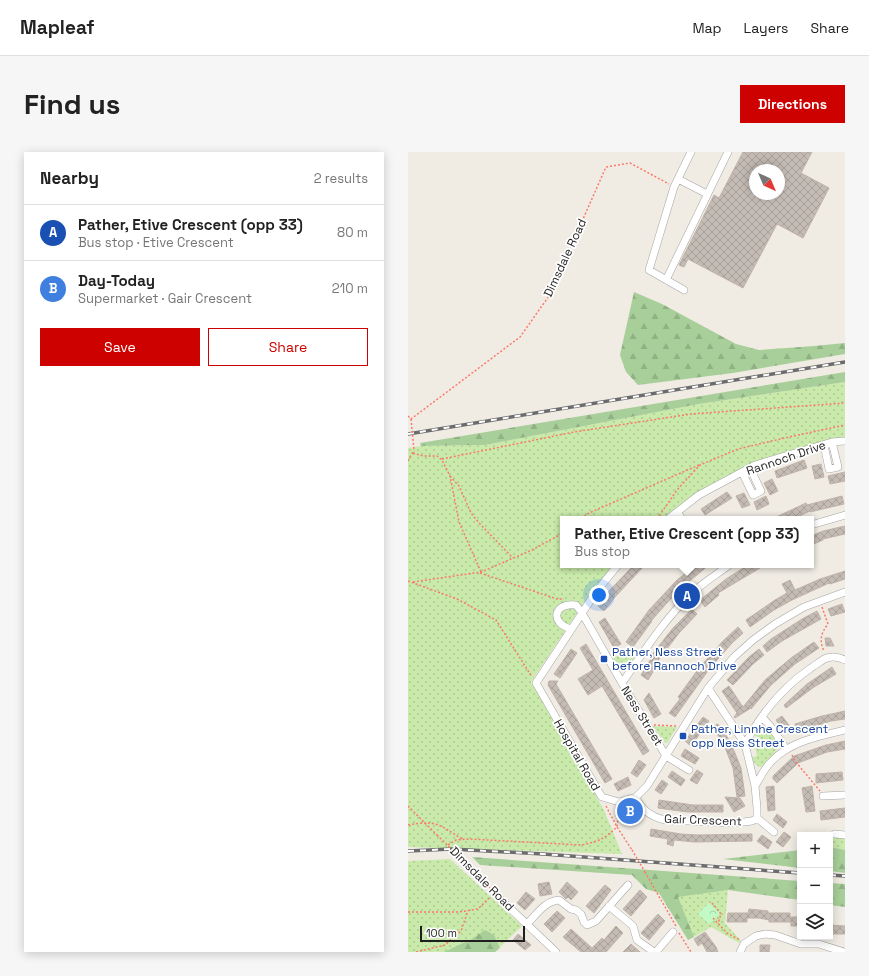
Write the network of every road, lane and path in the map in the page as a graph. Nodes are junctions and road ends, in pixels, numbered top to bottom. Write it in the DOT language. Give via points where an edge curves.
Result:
graph roads {
  1 [pos="691,152"];
  2 [pos="728,152"];
  3 [pos="678,179"];
  4 [pos="674,187"];
  5 [pos="707,194"];
  6 [pos="666,280"];
  7 [pos="684,290"];
  8 [pos="845,403"];
  9 [pos="408,416"];
  10 [pos="412,419"];
  11 [pos="845,425"];
  12 [pos="845,441"];
  13 [pos="832,442"];
  14 [pos="824,444"];
  15 [pos="413,453"];
  16 [pos="442,459"];
  17 [pos="408,460"];
  18 [pos="700,465"];
  19 [pos="750,468"];
  20 [pos="742,472"];
  21 [pos="450,476"];
  22 [pos="677,512"];
  23 [pos="845,515"];
  24 [pos="585,516"];
  25 [pos="659,516"];
  26 [pos="672,516"];
  27 [pos="680,516"];
  28 [pos="814,524"];
  29 [pos="560,535"];
  30 [pos="513,558"];
  31 [pos="616,568"];
  32 [pos="725,568"];
  33 [pos="479,572"];
  34 [pos="408,581"];
  35 [pos="411,582"];
  36 [pos="845,592"];
  37 [pos="569,598"];
  38 [pos="820,600"];
  39 [pos="582,613"];
  40 [pos="571,629"];
  41 [pos="642,654"];
  42 [pos="605,655"];
  43 [pos="827,659"];
  44 [pos="845,660"];
  45 [pos="536,683"];
  46 [pos="622,683"];
  47 [pos="708,688"];
  48 [pos="762,717"];
  49 [pos="647,724"];
  50 [pos="684,726"];
  51 [pos="845,730"];
  52 [pos="745,744"];
  53 [pos="787,749"];
  54 [pos="666,756"];
  55 [pos="689,770"];
  56 [pos="755,786"];
  57 [pos="845,795"];
  58 [pos="824,796"];
  59 [pos="602,797"];
  60 [pos="636,797"];
  61 [pos="619,802"];
  62 [pos="408,806"];
  63 [pos="757,818"];
  64 [pos="424,822"];
  65 [pos="408,825"];
  66 [pos="617,828"];
  67 [pos="774,832"];
  68 [pos="836,834"];
  69 [pos="845,835"];
  70 [pos="462,839"];
  71 [pos="448,845"];
  72 [pos="628,885"];
  73 [pos="494,893"];
  74 [pos="712,903"];
  75 [pos="609,906"];
  76 [pos="468,911"];
  77 [pos="408,912"];
  78 [pos="714,918"];
  79 [pos="527,924"];
  80 [pos="718,924"];
  81 [pos="673,932"];
  82 [pos="744,944"];
  83 [pos="416,952"];
  84 [pos="556,952"];
  85 [pos="655,952"];
  86 [pos="691,952"];
  87 [pos="740,952"];
  88 [pos="844,952"];
  1 -- 3 [label="street"];
  2 -- 5 [label="street"];
  3 -- 4 [label="street"];
  3 -- 5 [label="street"];
  4 -- 6 [label="street" via="649,270"];
  4 -- 10 [label="path, Dimsdale Road" via="630,163 606,166 549,296 520,338"];
  5 -- 6 [label="street"];
  6 -- 7 [label="street"];
  8 -- 16 [label="path" via="691,414 574,432"];
  9 -- 10 [label="path"];
  10 -- 15 [label="path, bridge"];
  11 -- 18 [label="path" via="738,450"];
  12 -- 13 [label="street, Rannoch Drive"];
  13 -- 14 [label="street, Rannoch Drive"];
  13 -- 14 [label="street" via="838,467 829,468"];
  14 -- 19 [label="street, Rannoch Drive"];
  15 -- 16 [label="path"];
  15 -- 17 [label="path"];
  16 -- 21 [label="path"];
  18 -- 24 [label="path"];
  18 -- 25 [label="path" via="677,490"];
  19 -- 20 [label="street, Rannoch Drive"];
  19 -- 20 [label="street" via="761,491 753,495"];
  20 -- 22 [label="street, Rannoch Drive" via="699,495"];
  21 -- 30 [label="path" via="459,486 471,513"];
  21 -- 33 [label="path" via="459,522"];
  22 -- 26 [label="street, Rannoch Drive"];
  22 -- 27 [label="street"];
  23 -- 28 [label="street"];
  29 -- 30 [label="path"];
  30 -- 33 [label="path"];
  31 -- 39 [label="street"];
  32 -- 41 [label="street" via="691,594 671,614"];
  33 -- 35 [label="path"];
  33 -- 37 [label="path" via="557,599"];
  34 -- 35 [label="path"];
  35 -- 45 [label="path" via="457,599 496,620"];
  36 -- 38 [label="street"];
  38 -- 43 [label="path" via="828,624 822,634 822,647"];
  38 -- 47 [label="street" via="804,607 753,640 734,657"];
  39 -- 40 [label="street"];
  39 -- 40 [label="street" via="576,605 569,604 558,611 560,625"];
  39 -- 42 [label="street, Ness Street"];
  40 -- 45 [label="street"];
  41 -- 42 [label="path"];
  41 -- 46 [label="street"];
  42 -- 46 [label="street, Ness Street"];
  43 -- 44 [label="street"];
  43 -- 48 [label="street" via="799,676"];
  45 -- 59 [label="street, Hospital Road"];
  46 -- 49 [label="street, Ness Street"];
  47 -- 50 [label="street"];
  47 -- 52 [label="street, Gair Crescent"];
  48 -- 52 [label="street"];
  48 -- 53 [label="street"];
  49 -- 50 [label="path"];
  49 -- 54 [label="street, Ness Street"];
  50 -- 54 [label="street"];
  51 -- 53 [label="street" via="819,735"];
  52 -- 56 [label="street, Gair Crescent"];
  53 -- 56 [label="street" via="769,763"];
  53 -- 58 [label="path"];
  54 -- 55 [label="street"];
  54 -- 60 [label="street" via="647,786"];
  56 -- 63 [label="street, Gair Crescent"];
  57 -- 58 [label="street"];
  59 -- 61 [label="street, Hospital Road"];
  59 -- 66 [label="path"];
  60 -- 61 [label="street"];
  60 -- 63 [label="street, Gair Crescent" via="648,813 665,820 735,823"];
  61 -- 66 [label="path"];
  62 -- 64 [label="path, Dimsdale Road"];
  63 -- 67 [label="street"];
  64 -- 65 [label="path"];
  64 -- 70 [label="path" via="436,823"];
  64 -- 71 [label="path, Dimsdale Road, bridge"];
  66 -- 70 [label="path" via="596,843 581,845"];
  66 -- 86 [label="path, bridge"];
  68 -- 69 [label="street"];
  70 -- 71 [label="path"];
  71 -- 73 [label="path, Dimsdale Road, bridge"];
  72 -- 75 [label="street"];
  73 -- 76 [label="path" via="478,909"];
  73 -- 79 [label="street, Dimsdale Road"];
  74 -- 80 [label="path" via="721,914"];
  75 -- 79 [label="street" via="596,921 587,925 576,910 559,900 551,901"];
  75 -- 85 [label="street" via="633,926 637,940"];
  76 -- 77 [label="path"];
  76 -- 83 [label="path" via="461,931 445,945"];
  78 -- 80 [label="path"];
  79 -- 84 [label="street, Dimsdale Road"];
  80 -- 82 [label="path"];
  81 -- 85 [label="street"];
  82 -- 87 [label="street"];
  82 -- 88 [label="street" via="756,936 765,934 801,944 819,944"];
}
